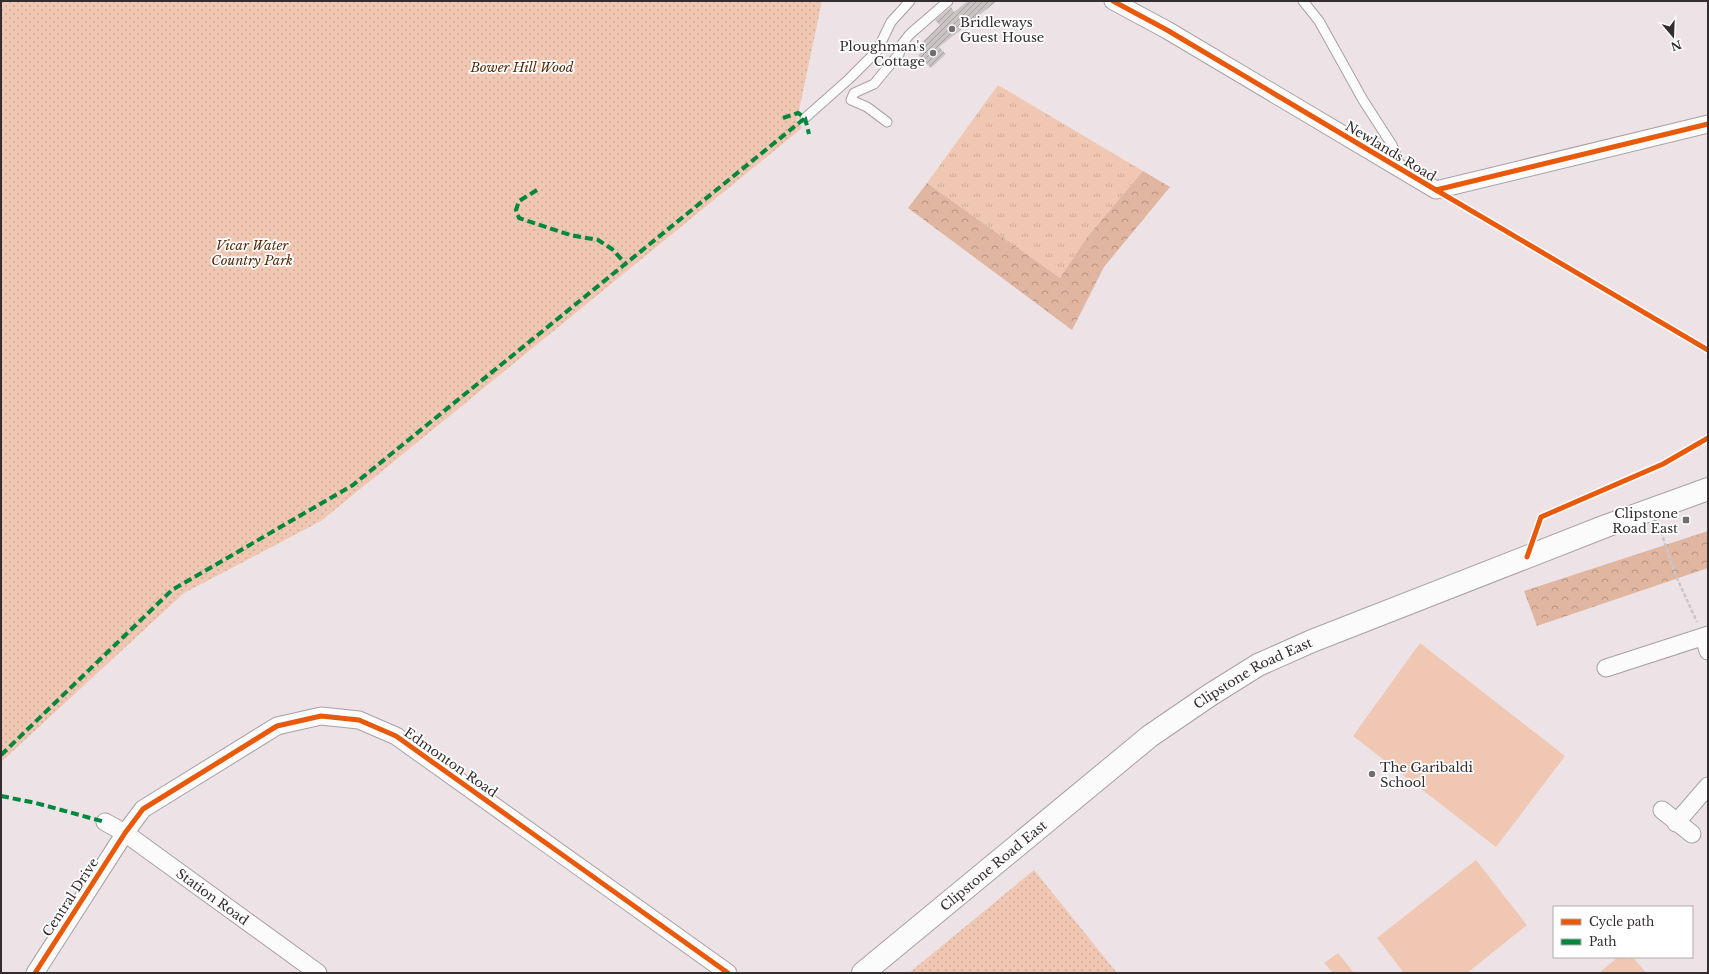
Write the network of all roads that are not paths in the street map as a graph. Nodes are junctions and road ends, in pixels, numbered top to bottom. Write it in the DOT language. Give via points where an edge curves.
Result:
graph roads {
  1 [pos="910,1"];
  2 [pos="948,1"];
  3 [pos="1113,1"];
  4 [pos="1303,1"];
  5 [pos="805,118"];
  6 [pos="887,122"];
  7 [pos="1708,124"];
  8 [pos="1402,171"];
  9 [pos="1708,489"];
  10 [pos="1707,641"];
  11 [pos="1606,668"];
  12 [pos="1708,786"];
  13 [pos="1662,810"];
  14 [pos="105,822"];
  15 [pos="1676,823"];
  16 [pos="125,833"];
  17 [pos="1692,834"];
  18 [pos="34,973"];
  19 [pos="318,973"];
  20 [pos="728,973"];
  21 [pos="863,973"];
  1 -- 5 [label="lane" via="891,22 877,51"];
  2 -- 6 [label="lane" via="910,34 902,44 899,54 874,84 854,93 851,100 867,107"];
  3 -- 8 [label="street, Newlands Road" via="1167,30"];
  4 -- 8 [label="lane" via="1319,21 1363,100 1392,145"];
  7 -- 8 [label="street, Newlands Road" via="1436,190"];
  9 -- 21 [label="main road, Clipstone Road East" via="1312,641 1258,665 1150,736"];
  10 -- 11 [label="street"];
  12 -- 15 [label="street"];
  13 -- 15 [label="street"];
  14 -- 16 [label="street, Station Road"];
  15 -- 17 [label="street"];
  16 -- 18 [label="street, Central Drive"];
  16 -- 19 [label="street, Station Road"];
  16 -- 20 [label="street, Edmonton Road" via="143,809 276,726 321,716 359,720 396,736"];
}
